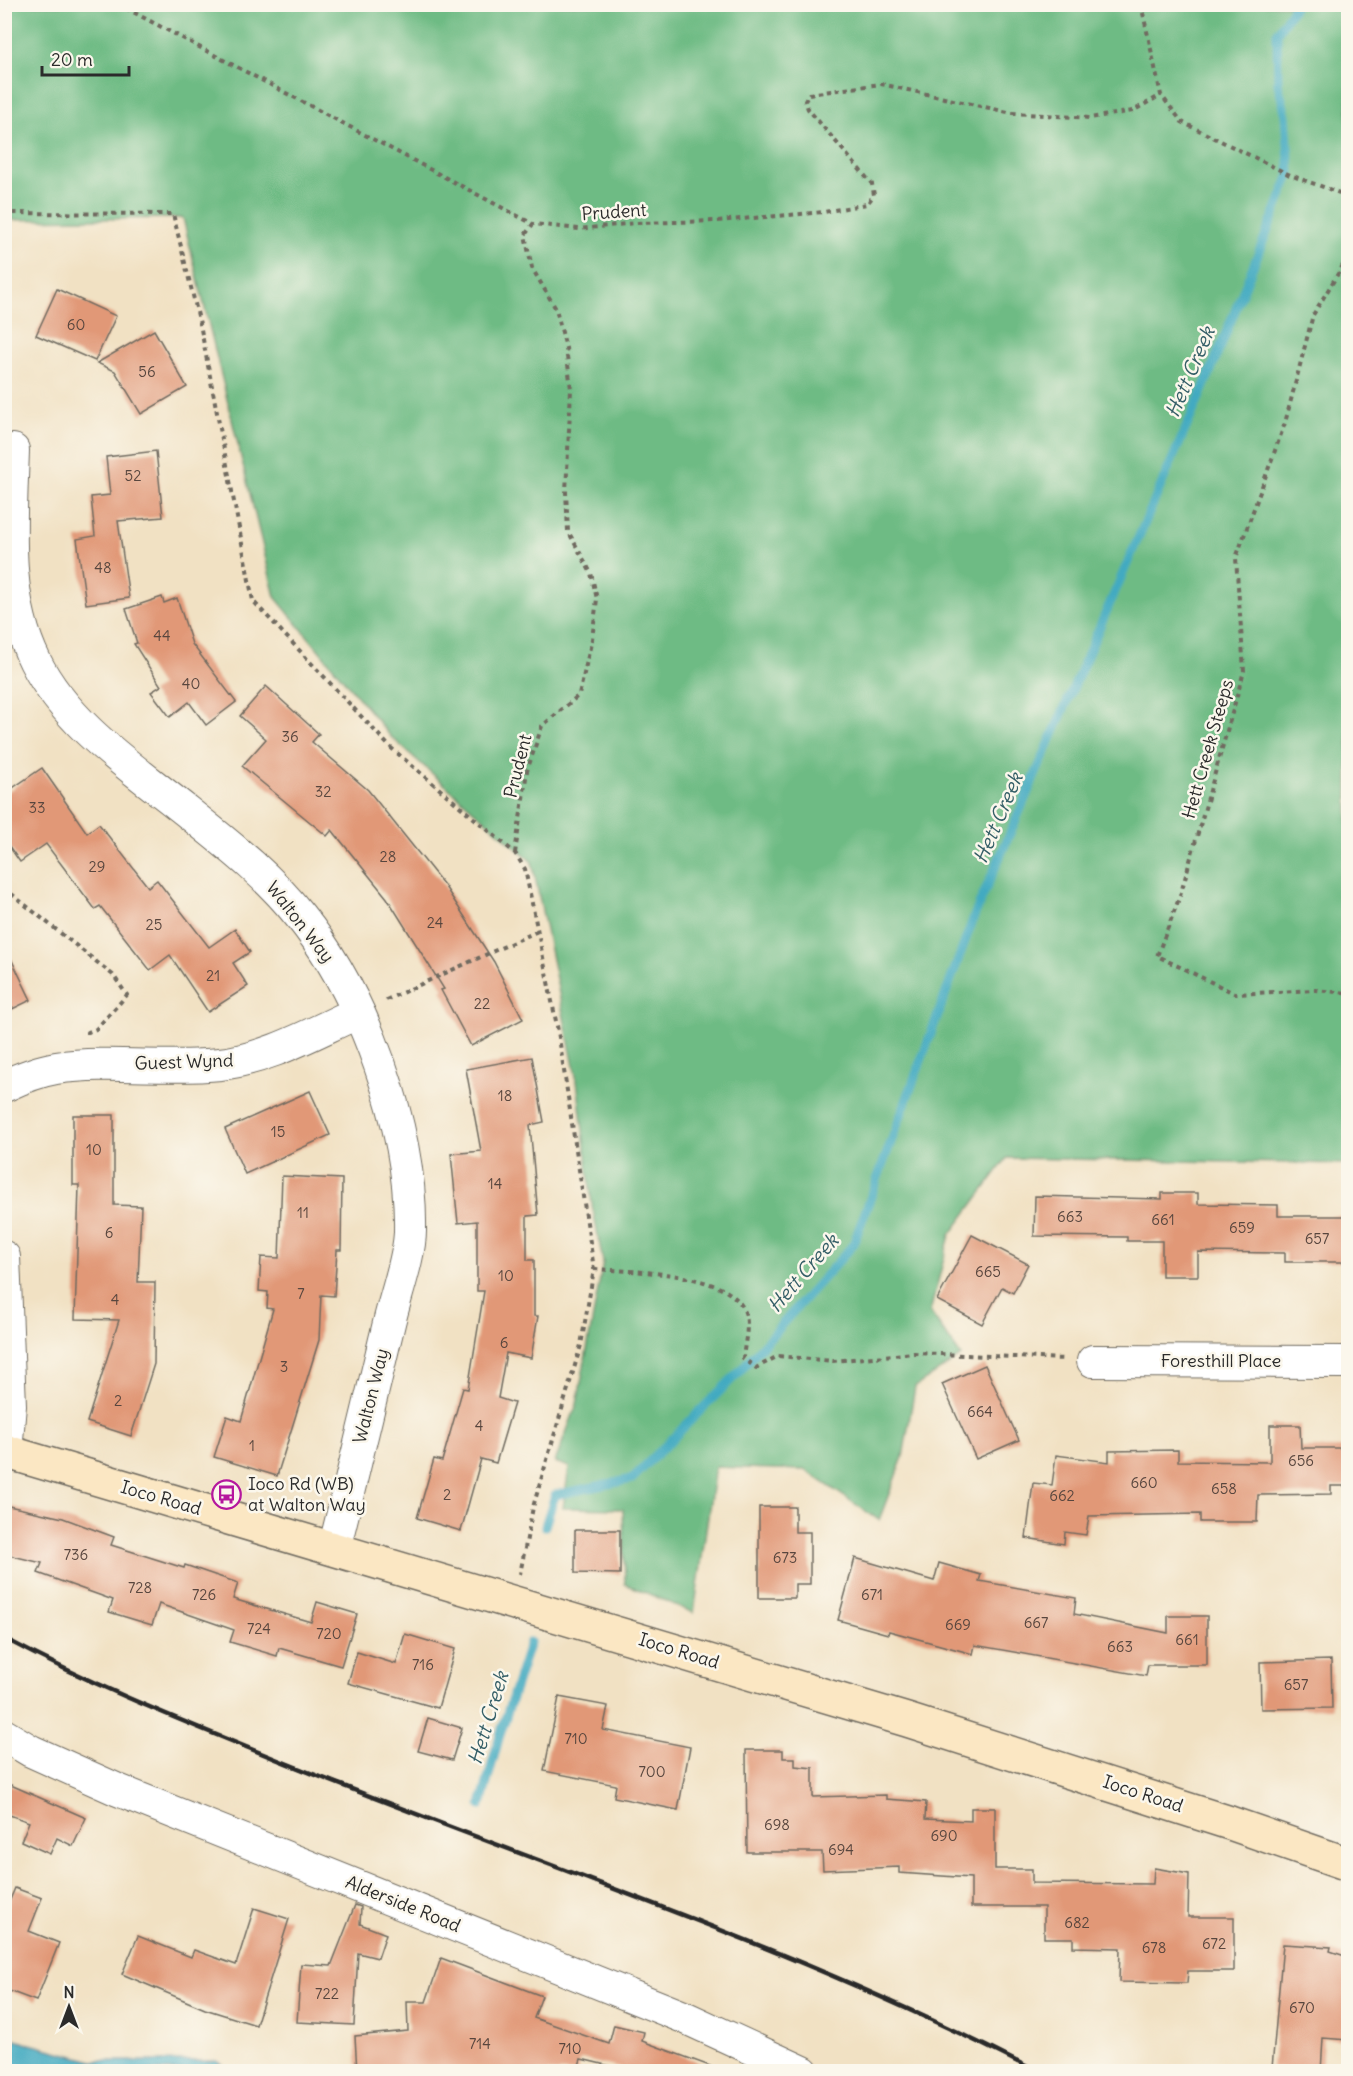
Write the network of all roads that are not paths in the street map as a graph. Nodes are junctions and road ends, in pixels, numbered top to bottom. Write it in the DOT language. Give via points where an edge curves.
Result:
graph roads {
  1 [pos="13,450"];
  2 [pos="357,1013"];
  3 [pos="4,1086"];
  4 [pos="4,1257"];
  5 [pos="1093,1360"];
  6 [pos="1348,1362"];
  7 [pos="5,1451"];
  8 [pos="334,1549"];
  9 [pos="4,1735"];
  10 [pos="1348,1864"];
  11 [pos="803,2072"];
  1 -- 2 [label="street, Walton Way" via="11,545 15,591 25,639 35,662 59,699 91,735 272,885 331,959"];
  2 -- 3 [label="street, Guest Wynd" via="242,1060 219,1064 55,1068"];
  2 -- 8 [label="street, Walton Way" via="378,1057 402,1139 411,1233"];
  4 -- 7 [label="street" via="10,1405"];
  5 -- 6 [label="street, Foresthill Place"];
  7 -- 8 [label="main road, Ioco Road"];
  8 -- 10 [label="main road, Ioco Road" via="1078,1773"];
  9 -- 11 [label="street, Alderside Road" via="118,1790 686,2018"];
}
